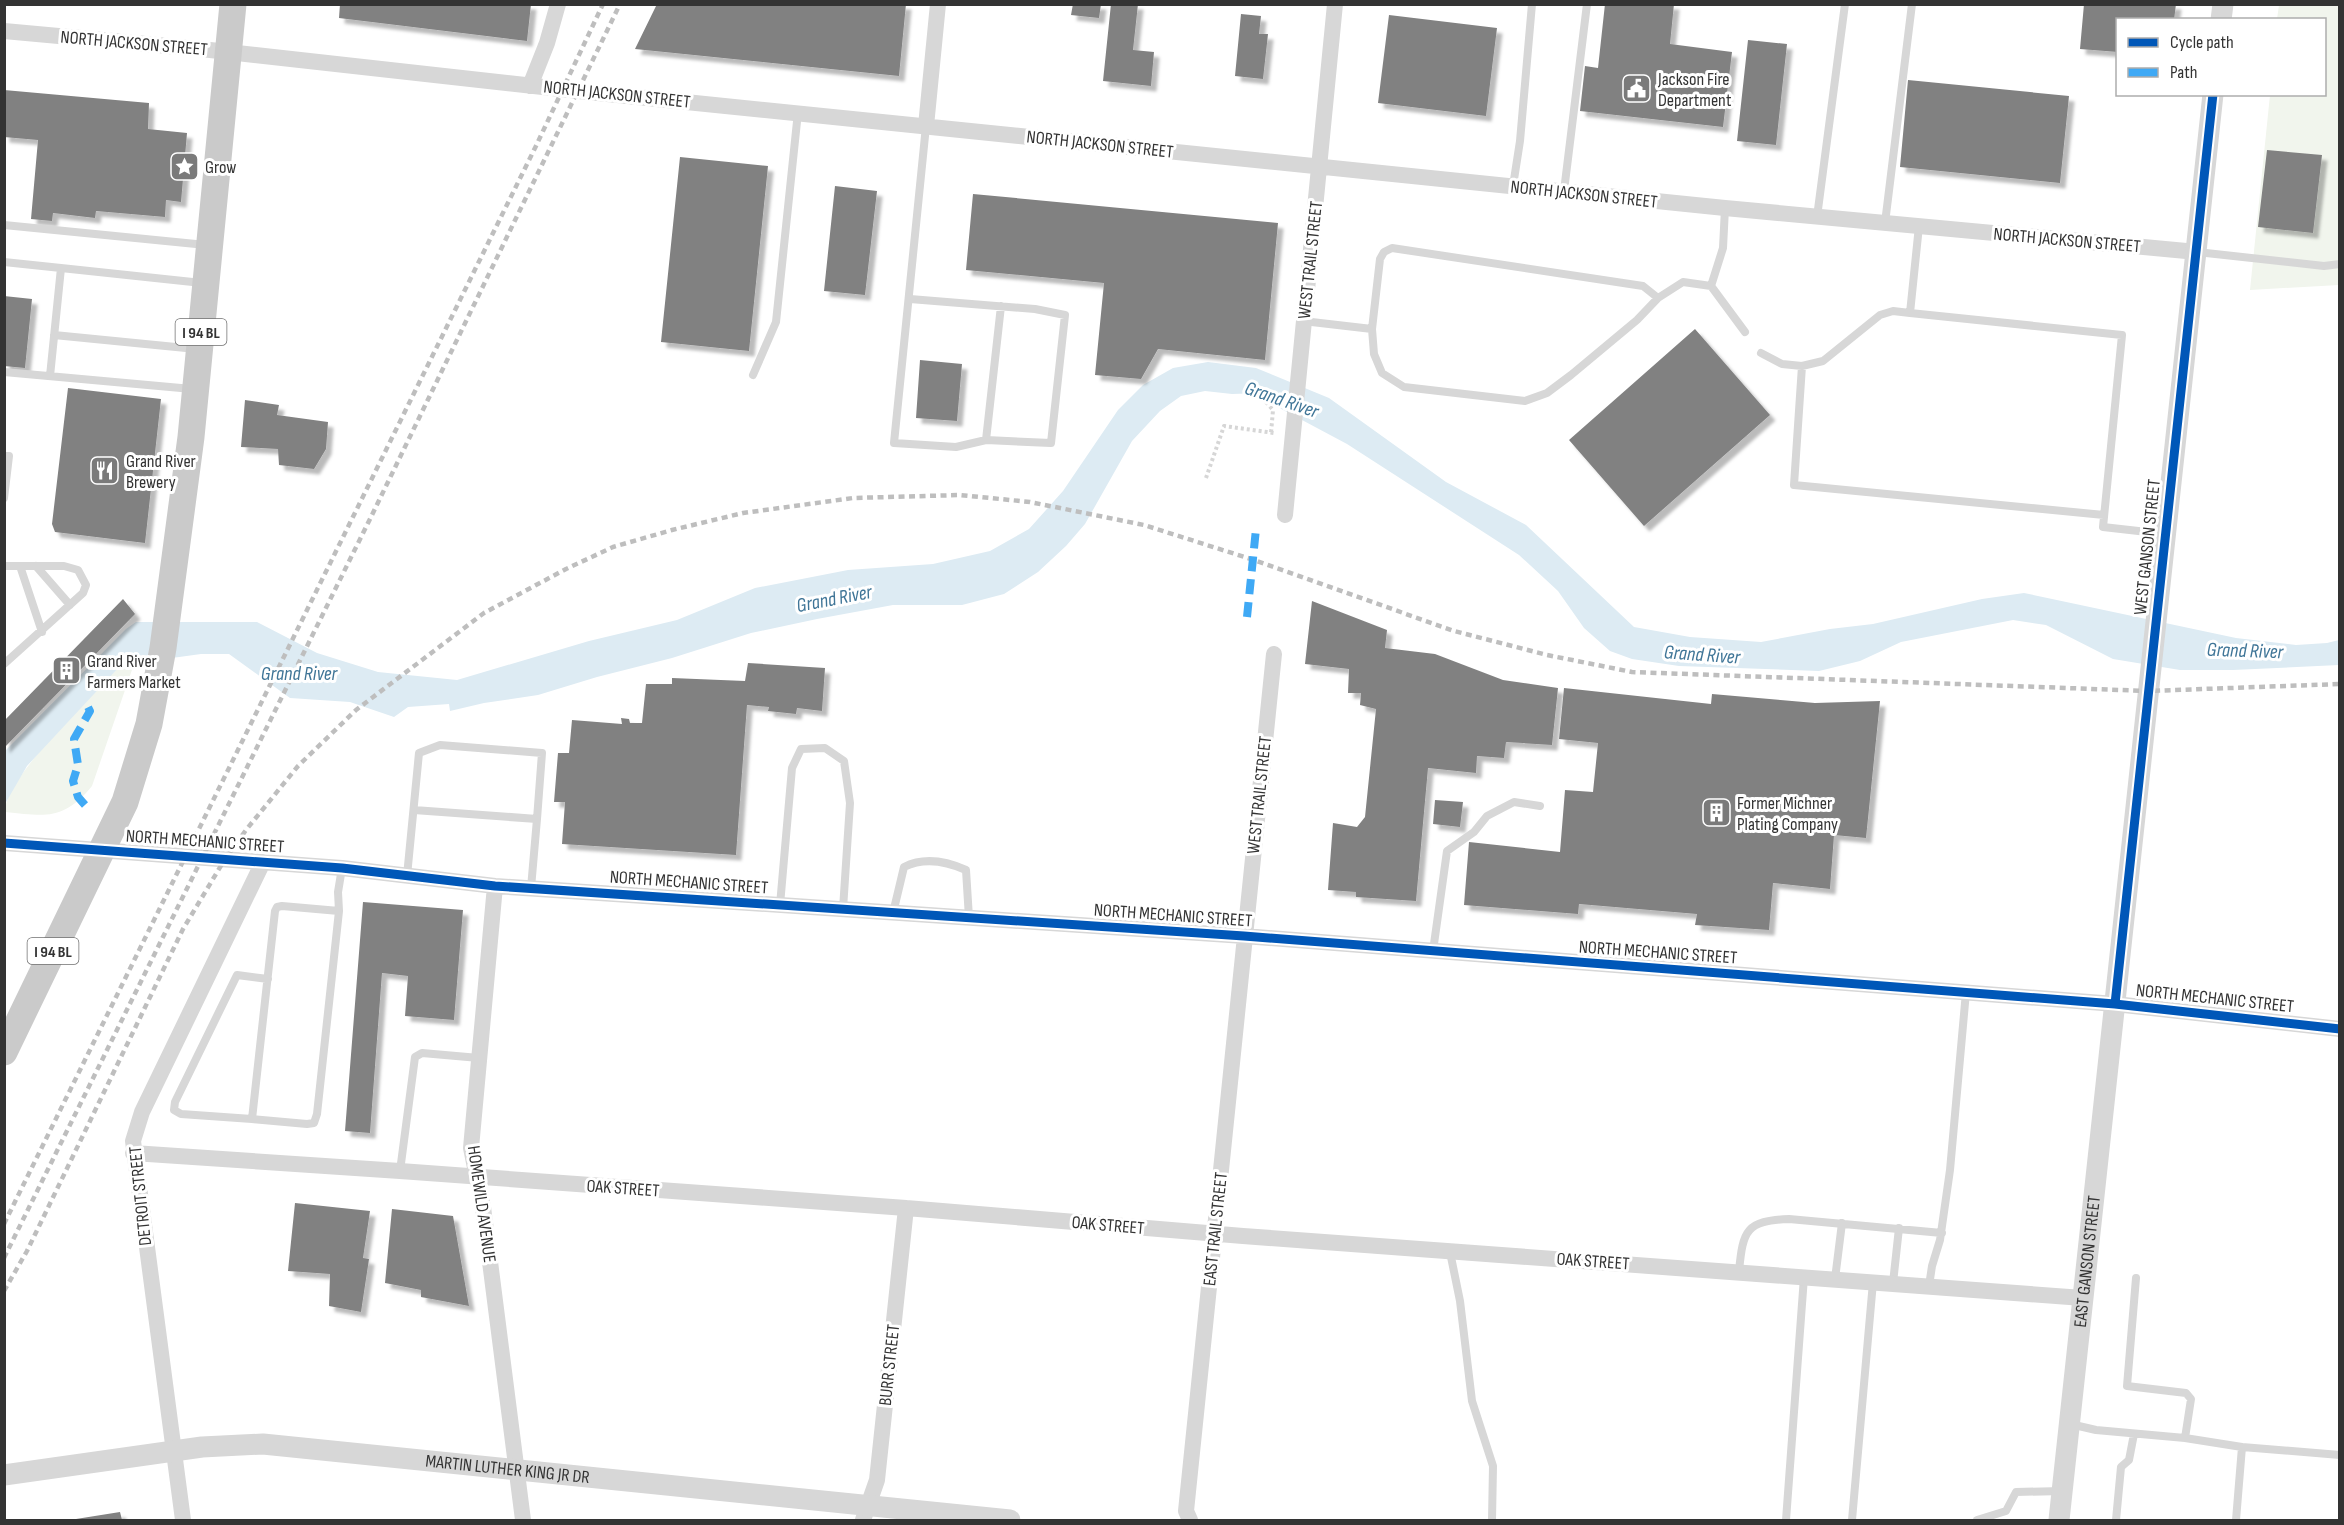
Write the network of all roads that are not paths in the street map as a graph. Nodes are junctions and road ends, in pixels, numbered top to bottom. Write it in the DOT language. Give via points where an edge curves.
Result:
graph roads {
  1 [pos="233,4"];
  2 [pos="558,4"];
  3 [pos="938,4"];
  4 [pos="1335,4"];
  5 [pos="1533,4"];
  6 [pos="1587,4"];
  7 [pos="1845,4"];
  8 [pos="1912,4"];
  9 [pos="4,31"];
  10 [pos="229,52"];
  11 [pos="530,86"];
  12 [pos="2213,96"];
  13 [pos="798,112"];
  14 [pos="926,126"];
  15 [pos="1319,168"];
  16 [pos="1513,186"];
  17 [pos="1564,191"];
  18 [pos="1725,208"];
  19 [pos="1817,217"];
  20 [pos="1885,224"];
  21 [pos="4,225"];
  22 [pos="1919,226"];
  23 [pos="209,245"];
  24 [pos="2196,252"];
  25 [pos="4,262"];
  26 [pos="2340,264"];
  27 [pos="61,268"];
  28 [pos="206,283"];
  29 [pos="1711,286"];
  30 [pos="1658,298"];
  31 [pos="910,299"];
  32 [pos="1001,306"];
  33 [pos="1910,313"];
  34 [pos="1303,321"];
  35 [pos="1372,329"];
  36 [pos="1745,332"];
  37 [pos="54,335"];
  38 [pos="200,350"];
  39 [pos="1761,353"];
  40 [pos="1802,366"];
  41 [pos="4,372"];
  42 [pos="753,375"];
  43 [pos="50,376"];
  44 [pos="196,389"];
  45 [pos="986,440"];
  46 [pos="4,456"];
  47 [pos="4,498"];
  48 [pos="1284,515"];
  49 [pos="2104,515"];
  50 [pos="2165,534"];
  51 [pos="4,566"];
  52 [pos="20,566"];
  53 [pos="36,566"];
  54 [pos="70,605"];
  55 [pos="42,632"];
  56 [pos="1274,654"];
  57 [pos="4,664"];
  58 [pos="1540,806"];
  59 [pos="414,810"];
  60 [pos="537,819"];
  61 [pos="8,844"];
  62 [pos="101,849"];
  63 [pos="263,862"];
  64 [pos="342,868"];
  65 [pos="407,876"];
  66 [pos="495,886"];
  67 [pos="531,888"];
  68 [pos="780,905"];
  69 [pos="843,909"];
  70 [pos="339,911"];
  71 [pos="893,913"];
  72 [pos="969,918"];
  73 [pos="1244,936"];
  74 [pos="1433,951"];
  75 [pos="268,979"];
  76 [pos="1966,992"];
  77 [pos="2115,1004"];
  78 [pos="2340,1029"];
  79 [pos="4,1052"];
  80 [pos="479,1058"];
  81 [pos="252,1119"];
  82 [pos="133,1153"];
  83 [pos="400,1171"];
  84 [pos="476,1177"];
  85 [pos="906,1208"];
  86 [pos="1842,1223"];
  87 [pos="1899,1228"];
  88 [pos="1942,1233"];
  89 [pos="1214,1234"];
  90 [pos="1450,1252"];
  91 [pos="1739,1271"];
  92 [pos="1804,1276"];
  93 [pos="2136,1278"];
  94 [pos="1835,1279"];
  95 [pos="1874,1281"];
  96 [pos="1893,1283"];
  97 [pos="1929,1286"];
  98 [pos="2083,1298"];
  99 [pos="2069,1424"];
  100 [pos="2134,1434"];
  101 [pos="2185,1438"];
  102 [pos="2242,1446"];
  103 [pos="172,1451"];
  104 [pos="2340,1455"];
  105 [pos="516,1471"];
  106 [pos="4,1475"];
  107 [pos="2062,1491"];
  108 [pos="865,1513"];
  109 [pos="183,1521"];
  110 [pos="523,1521"];
  111 [pos="1010,1521"];
  112 [pos="1190,1521"];
  113 [pos="1492,1521"];
  114 [pos="1785,1521"];
  115 [pos="1852,1521"];
  116 [pos="1977,1521"];
  117 [pos="2059,1521"];
  118 [pos="2115,1521"];
  119 [pos="2236,1521"];
  1 -- 10 [label="main road, I 94 BL"];
  2 -- 11 [label="street" via="548,43"];
  3 -- 14 [label="street"];
  4 -- 15 [label="street, WEST TRAIL STREET"];
  5 -- 16 [label="lane"];
  6 -- 17 [label="lane"];
  7 -- 19 [label="lane"];
  8 -- 20 [label="lane"];
  9 -- 10 [label="street, NORTH JACKSON STREET"];
  10 -- 11 [label="street, NORTH JACKSON STREET"];
  10 -- 23 [label="main road, I 94 BL"];
  11 -- 13 [label="street, NORTH JACKSON STREET"];
  12 -- 24 [label="street, WEST GANSON STREET"];
  13 -- 14 [label="street, NORTH JACKSON STREET"];
  13 -- 42 [label="lane" via="776,322"];
  14 -- 15 [label="street, NORTH JACKSON STREET"];
  14 -- 31 [label="lane"];
  15 -- 16 [label="street, NORTH JACKSON STREET"];
  15 -- 34 [label="street, WEST TRAIL STREET"];
  16 -- 17 [label="street, NORTH JACKSON STREET"];
  17 -- 18 [label="street, NORTH JACKSON STREET"];
  18 -- 19 [label="street, NORTH JACKSON STREET"];
  18 -- 29 [label="lane" via="1723,248"];
  19 -- 20 [label="street, NORTH JACKSON STREET"];
  20 -- 22 [label="street, NORTH JACKSON STREET"];
  21 -- 23 [label="lane"];
  22 -- 24 [label="street, NORTH JACKSON STREET"];
  22 -- 33 [label="lane"];
  23 -- 28 [label="main road, I 94 BL"];
  24 -- 26 [label="lane" via="2324,266"];
  24 -- 50 [label="street, WEST GANSON STREET"];
  25 -- 27 [label="lane"];
  27 -- 28 [label="lane"];
  27 -- 37 [label="lane"];
  28 -- 38 [label="main road, I 94 BL"];
  29 -- 30 [label="lane" via="1683,282"];
  29 -- 36 [label="lane"];
  30 -- 35 [label="lane" via="1643,286 1392,248 1380,259"];
  30 -- 35 [label="lane" via="1571,375 1547,393 1525,401 1404,387 1382,373 1374,354"];
  31 -- 32 [label="lane"];
  31 -- 45 [label="lane" via="894,443 956,447"];
  32 -- 45 [label="lane"];
  32 -- 45 [label="lane" via="1065,315 1051,443"];
  33 -- 40 [label="lane" via="1893,311 1880,315 1822,361"];
  33 -- 49 [label="lane" via="2122,334"];
  34 -- 35 [label="lane"];
  34 -- 48 [label="street, WEST TRAIL STREET"];
  37 -- 38 [label="lane"];
  37 -- 43 [label="lane"];
  38 -- 44 [label="main road, I 94 BL"];
  39 -- 40 [label="lane" via="1782,364"];
  40 -- 49 [label="lane" via="1794,485"];
  41 -- 43 [label="lane"];
  43 -- 44 [label="lane"];
  44 -- 62 [label="main road, I 94 BL" via="168,611 149,724 125,802"];
  46 -- 47 [label="lane" via="9,456"];
  49 -- 50 [label="lane" via="2103,527"];
  50 -- 77 [label="street, WEST GANSON STREET"];
  51 -- 52 [label="lane"];
  52 -- 53 [label="lane"];
  52 -- 55 [label="lane"];
  53 -- 54 [label="lane"];
  53 -- 54 [label="lane" via="78,570 86,585"];
  54 -- 55 [label="lane"];
  55 -- 57 [label="lane"];
  56 -- 73 [label="street, WEST TRAIL STREET"];
  58 -- 74 [label="lane" via="1514,802 1487,816 1474,832 1447,850"];
  59 -- 60 [label="lane"];
  59 -- 60 [label="lane" via="419,753 441,745 542,753"];
  59 -- 65 [label="lane"];
  60 -- 67 [label="lane"];
  61 -- 62 [label="street, NORTH MECHANIC STREET"];
  62 -- 63 [label="street, NORTH MECHANIC STREET"];
  62 -- 79 [label="main road, I 94 BL"];
  63 -- 64 [label="street, NORTH MECHANIC STREET"];
  63 -- 82 [label="street, DETROIT STREET" via="142,1112"];
  64 -- 65 [label="street, NORTH MECHANIC STREET"];
  64 -- 70 [label="lane"];
  65 -- 66 [label="street, NORTH MECHANIC STREET"];
  66 -- 67 [label="street, NORTH MECHANIC STREET"];
  66 -- 80 [label="street, HOMEWILD AVENUE"];
  67 -- 68 [label="street, NORTH MECHANIC STREET"];
  68 -- 69 [label="street, NORTH MECHANIC STREET"];
  68 -- 69 [label="lane" via="792,768 801,749 825,748 844,761 850,803"];
  69 -- 71 [label="street, NORTH MECHANIC STREET"];
  70 -- 75 [label="lane" via="277,907"];
  70 -- 81 [label="lane" via="314,1123"];
  71 -- 72 [label="street, NORTH MECHANIC STREET"];
  71 -- 72 [label="lane" via="904,867 935,861 966,870"];
  72 -- 73 [label="street, NORTH MECHANIC STREET"];
  73 -- 74 [label="street, NORTH MECHANIC STREET"];
  73 -- 89 [label="street, EAST TRAIL STREET"];
  74 -- 76 [label="street, NORTH MECHANIC STREET"];
  75 -- 81 [label="lane"];
  75 -- 81 [label="lane" via="237,975 174,1110"];
  76 -- 77 [label="street, NORTH MECHANIC STREET"];
  76 -- 88 [label="lane"];
  77 -- 78 [label="street, NORTH MECHANIC STREET"];
  77 -- 98 [label="street, EAST GANSON STREET"];
  80 -- 83 [label="lane" via="422,1053 415,1057"];
  80 -- 84 [label="street, HOMEWILD AVENUE" via="471,1148"];
  82 -- 83 [label="street, OAK STREET"];
  82 -- 103 [label="street, DETROIT STREET"];
  83 -- 84 [label="street, OAK STREET"];
  84 -- 85 [label="street, OAK STREET"];
  84 -- 105 [label="street, HOMEWILD AVENUE"];
  85 -- 89 [label="street, OAK STREET"];
  85 -- 108 [label="street, BURR STREET" via="877,1480"];
  86 -- 87 [label="lane"];
  86 -- 91 [label="lane" via="1789,1219 1755,1224 1741,1249"];
  86 -- 94 [label="lane"];
  87 -- 88 [label="lane"];
  87 -- 96 [label="lane"];
  88 -- 97 [label="lane"];
  89 -- 90 [label="street, OAK STREET"];
  89 -- 112 [label="street, EAST TRAIL STREET" via="1186,1511"];
  90 -- 91 [label="street, OAK STREET"];
  90 -- 113 [label="lane" via="1472,1401 1493,1466"];
  91 -- 92 [label="street, OAK STREET"];
  92 -- 94 [label="street, OAK STREET"];
  92 -- 114 [label="lane"];
  93 -- 101 [label="lane" via="2127,1386 2186,1393 2191,1399"];
  94 -- 95 [label="street, OAK STREET"];
  95 -- 96 [label="street, OAK STREET"];
  95 -- 115 [label="lane"];
  96 -- 97 [label="street, OAK STREET"];
  97 -- 98 [label="street, OAK STREET"];
  98 -- 99 [label="street, EAST GANSON STREET"];
  99 -- 100 [label="lane"];
  99 -- 107 [label="street, EAST GANSON STREET"];
  100 -- 101 [label="lane"];
  100 -- 118 [label="lane" via="2129,1460 2121,1467"];
  101 -- 102 [label="lane"];
  102 -- 104 [label="lane"];
  102 -- 119 [label="lane"];
  103 -- 105 [label="street, MARTIN LUTHER KING JR DR" via="263,1444"];
  103 -- 106 [label="street, MARTIN LUTHER KING JR DR"];
  103 -- 109 [label="street, DETROIT STREET"];
  105 -- 108 [label="street, MARTIN LUTHER KING JR DR"];
  105 -- 110 [label="street, HOMEWILD AVENUE"];
  107 -- 116 [label="lane" via="2016,1492 2006,1511"];
  107 -- 117 [label="street, EAST GANSON STREET"];
  108 -- 111 [label="street, MARTIN LUTHER KING JR DR"];
}
